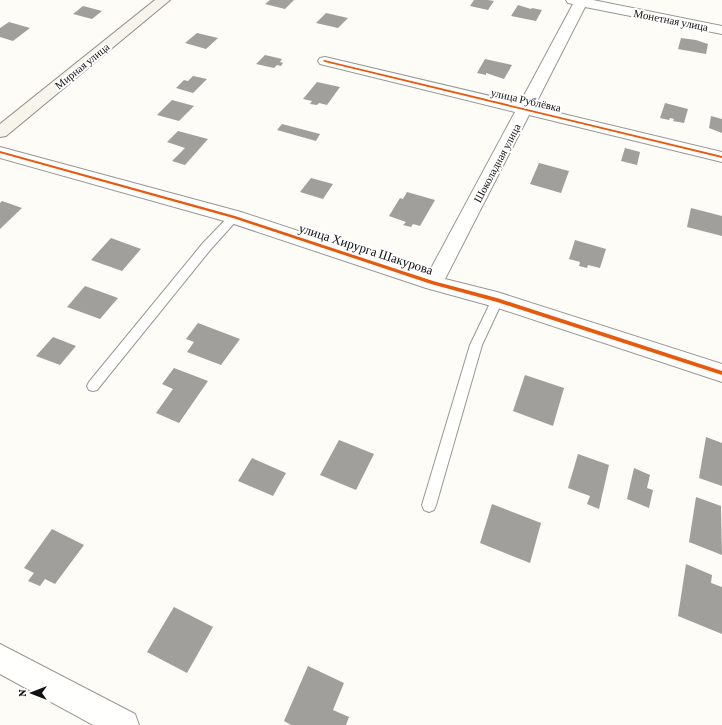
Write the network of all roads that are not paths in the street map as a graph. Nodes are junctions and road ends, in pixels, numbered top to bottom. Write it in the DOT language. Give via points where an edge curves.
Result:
graph roads {
  1 [pos="163,0"];
  2 [pos="579,1"];
  3 [pos="722,30"];
  4 [pos="325,61"];
  5 [pos="525,110"];
  6 [pos="0,132"];
  7 [pos="0,152"];
  8 [pos="722,157"];
  9 [pos="234,216"];
  10 [pos="433,283"];
  11 [pos="497,300"];
  12 [pos="722,374"];
  13 [pos="93,386"];
  14 [pos="429,505"];
  15 [pos="0,658"];
  16 [pos="124,725"];
  1 -- 6 [label="street, Мирная улица"];
  2 -- 3 [label="street, Монетная улица"];
  2 -- 5 [label="street, Шоколадная улица"];
  4 -- 5 [label="street, улица Рублёвка"];
  5 -- 8 [label="street, улица Рублёвка"];
  5 -- 10 [label="street, Шоколадная улица"];
  7 -- 9 [label="street, улица Хирурга Шакурова"];
  9 -- 10 [label="street, улица Хирурга Шакурова"];
  9 -- 13 [label="lane"];
  10 -- 11 [label="street, улица Хирурга Шакурова"];
  11 -- 12 [label="street, улица Хирурга Шакурова"];
  11 -- 14 [label="lane" via="476,345"];
  15 -- 16 [label="street"];
}
